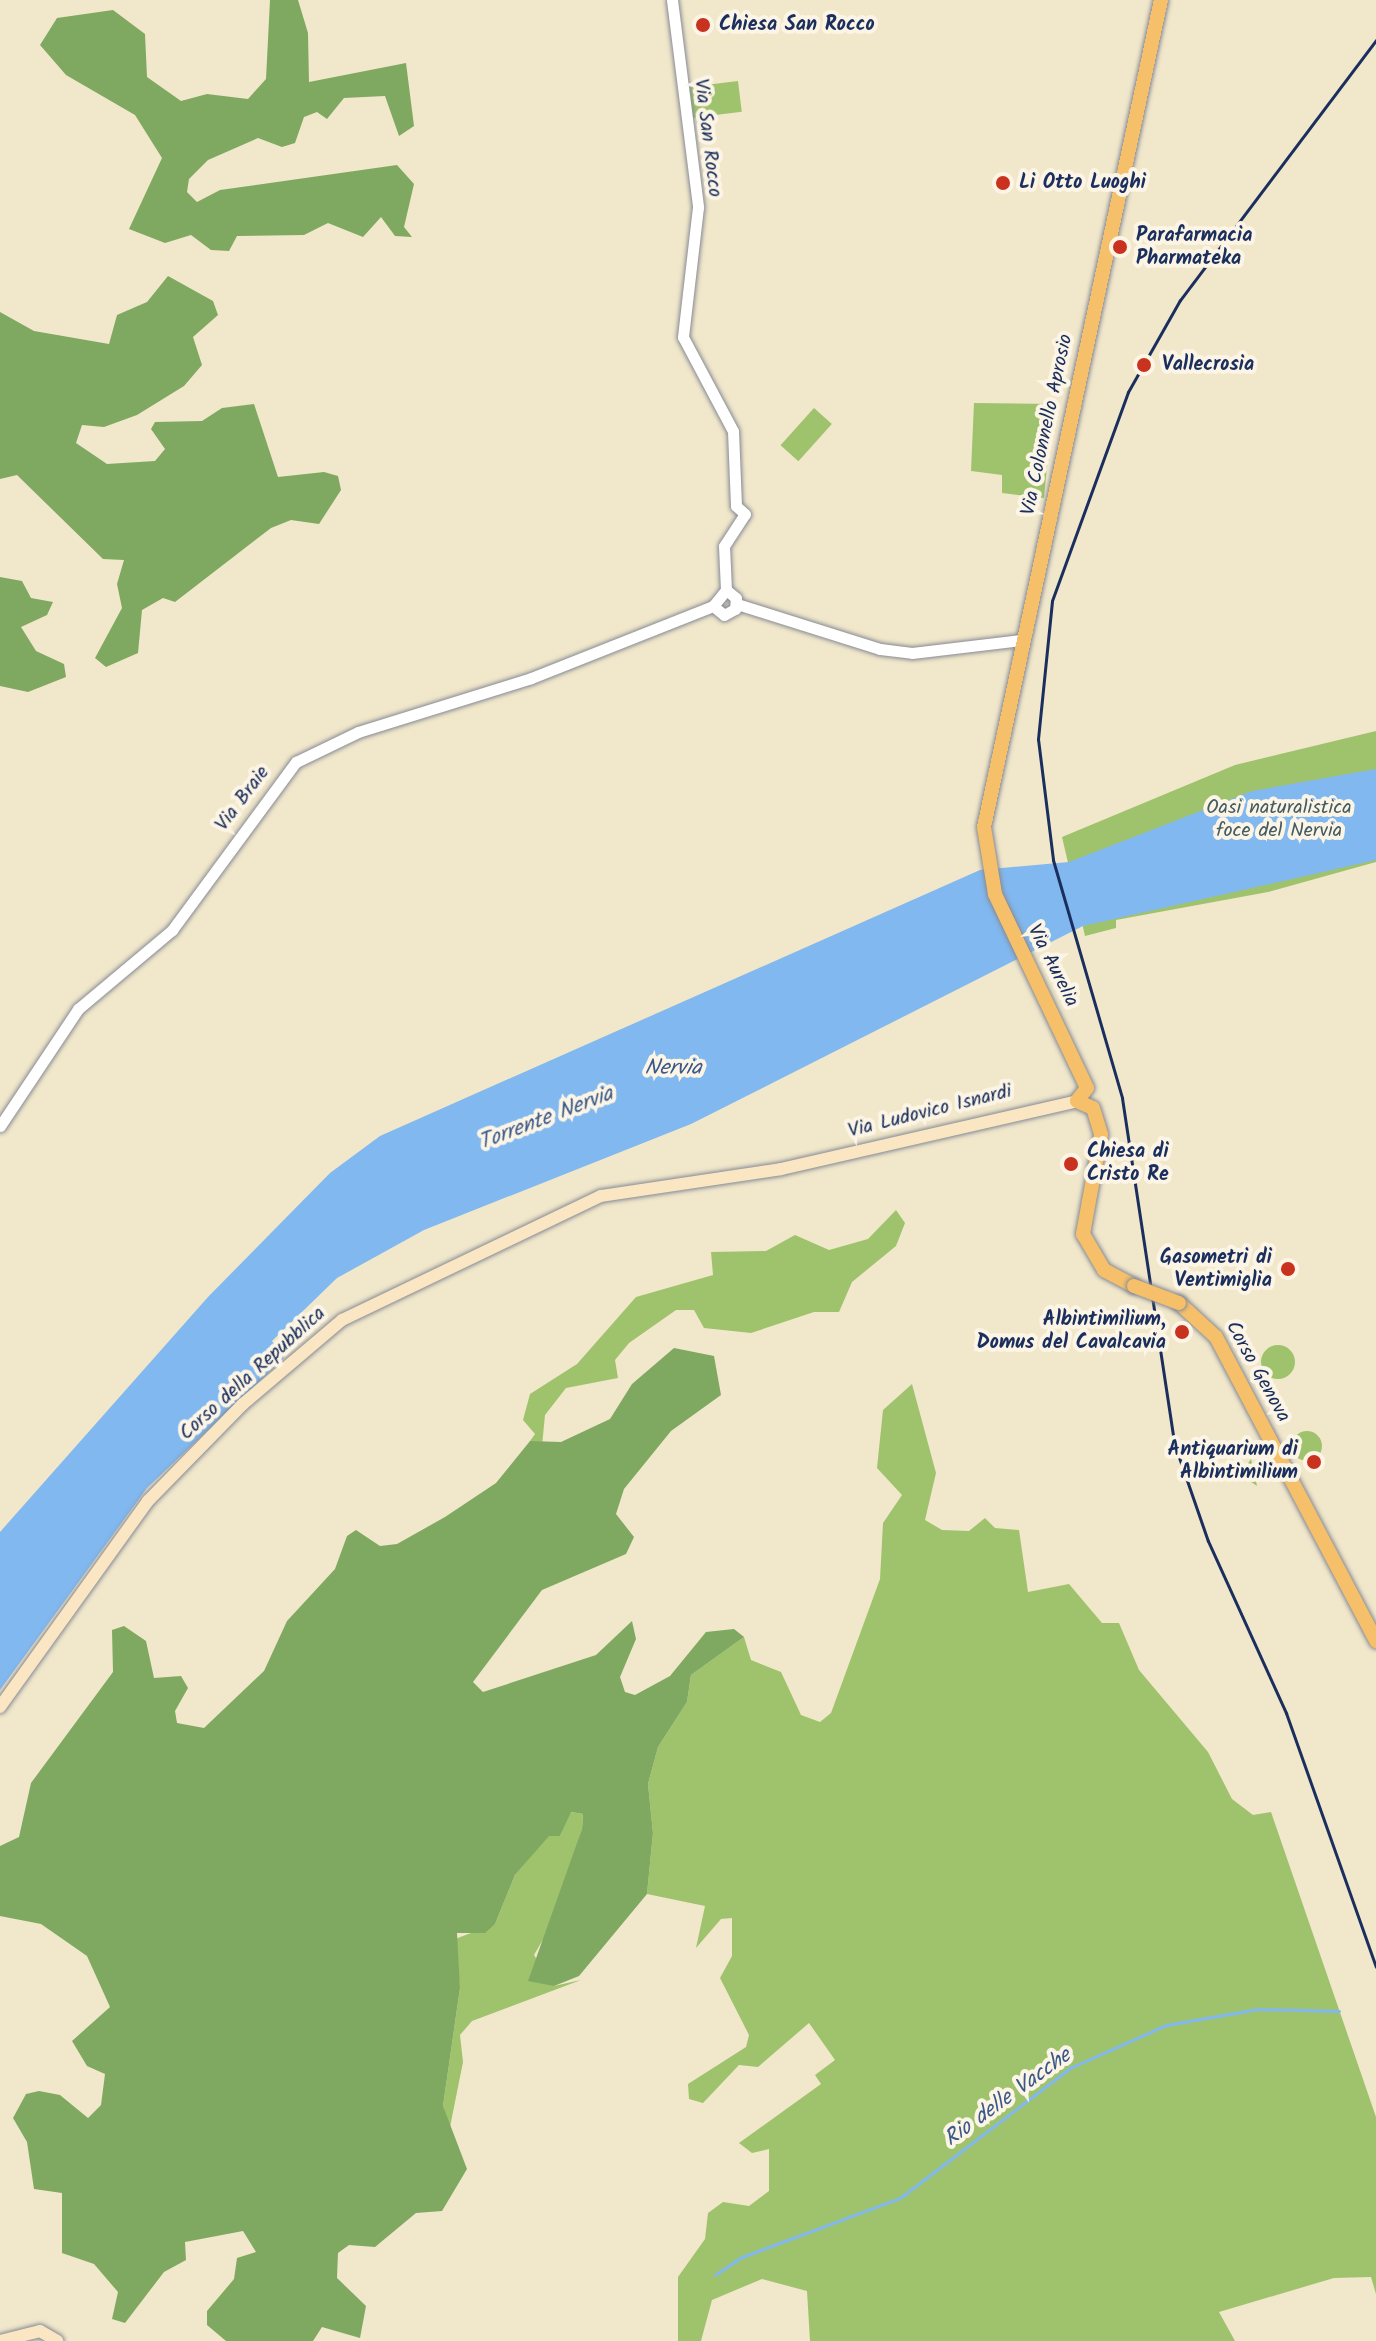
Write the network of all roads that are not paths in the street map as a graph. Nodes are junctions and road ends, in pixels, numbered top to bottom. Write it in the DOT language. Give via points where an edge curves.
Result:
graph roads {
  1 [pos="672,0"];
  2 [pos="1161,0"];
  3 [pos="726,590"];
  4 [pos="737,604"];
  5 [pos="713,606"];
  6 [pos="1021,640"];
  7 [pos="987,860"];
  8 [pos="1081,1094"];
  9 [pos="0,1126"];
  10 [pos="816,1161"];
  11 [pos="1179,1303"];
  12 [pos="1376,1641"];
  13 [pos="0,1707"];
  14 [pos="0,2341"];
  15 [pos="57,2341"];
  1 -- 3 [label="street, Via San Rocco" via="698,207 683,337 733,431 736,506 744,517 734,521 724,546"];
  2 -- 6 [label="main road, Via Colonnello Aprosio"];
  3 -- 4 [label="street"];
  3 -- 5 [label="street" via="715,595"];
  4 -- 5 [label="street" via="724,615"];
  4 -- 6 [label="street" via="890,651"];
  5 -- 9 [label="street, Via Braie" via="531,678 358,732 296,762 172,930 78,1009"];
  6 -- 7 [label="main road, Via Colonnello Aprosio" via="987,804"];
  7 -- 8 [label="main road, Via Aurelia"];
  8 -- 10 [label="main road, Via Ludovico Isnardi"];
  8 -- 11 [label="main road, Via Aurelia, bridge" via="1098,1096 1093,1108 1101,1135 1083,1234 1104,1270"];
  10 -- 13 [label="main road, Corso della Repubblica" via="601,1196 342,1320 243,1404 148,1501"];
  11 -- 12 [label="main road, Corso Genova" via="1216,1337"];
  14 -- 15 [label="main road" via="40,2331"];
}
